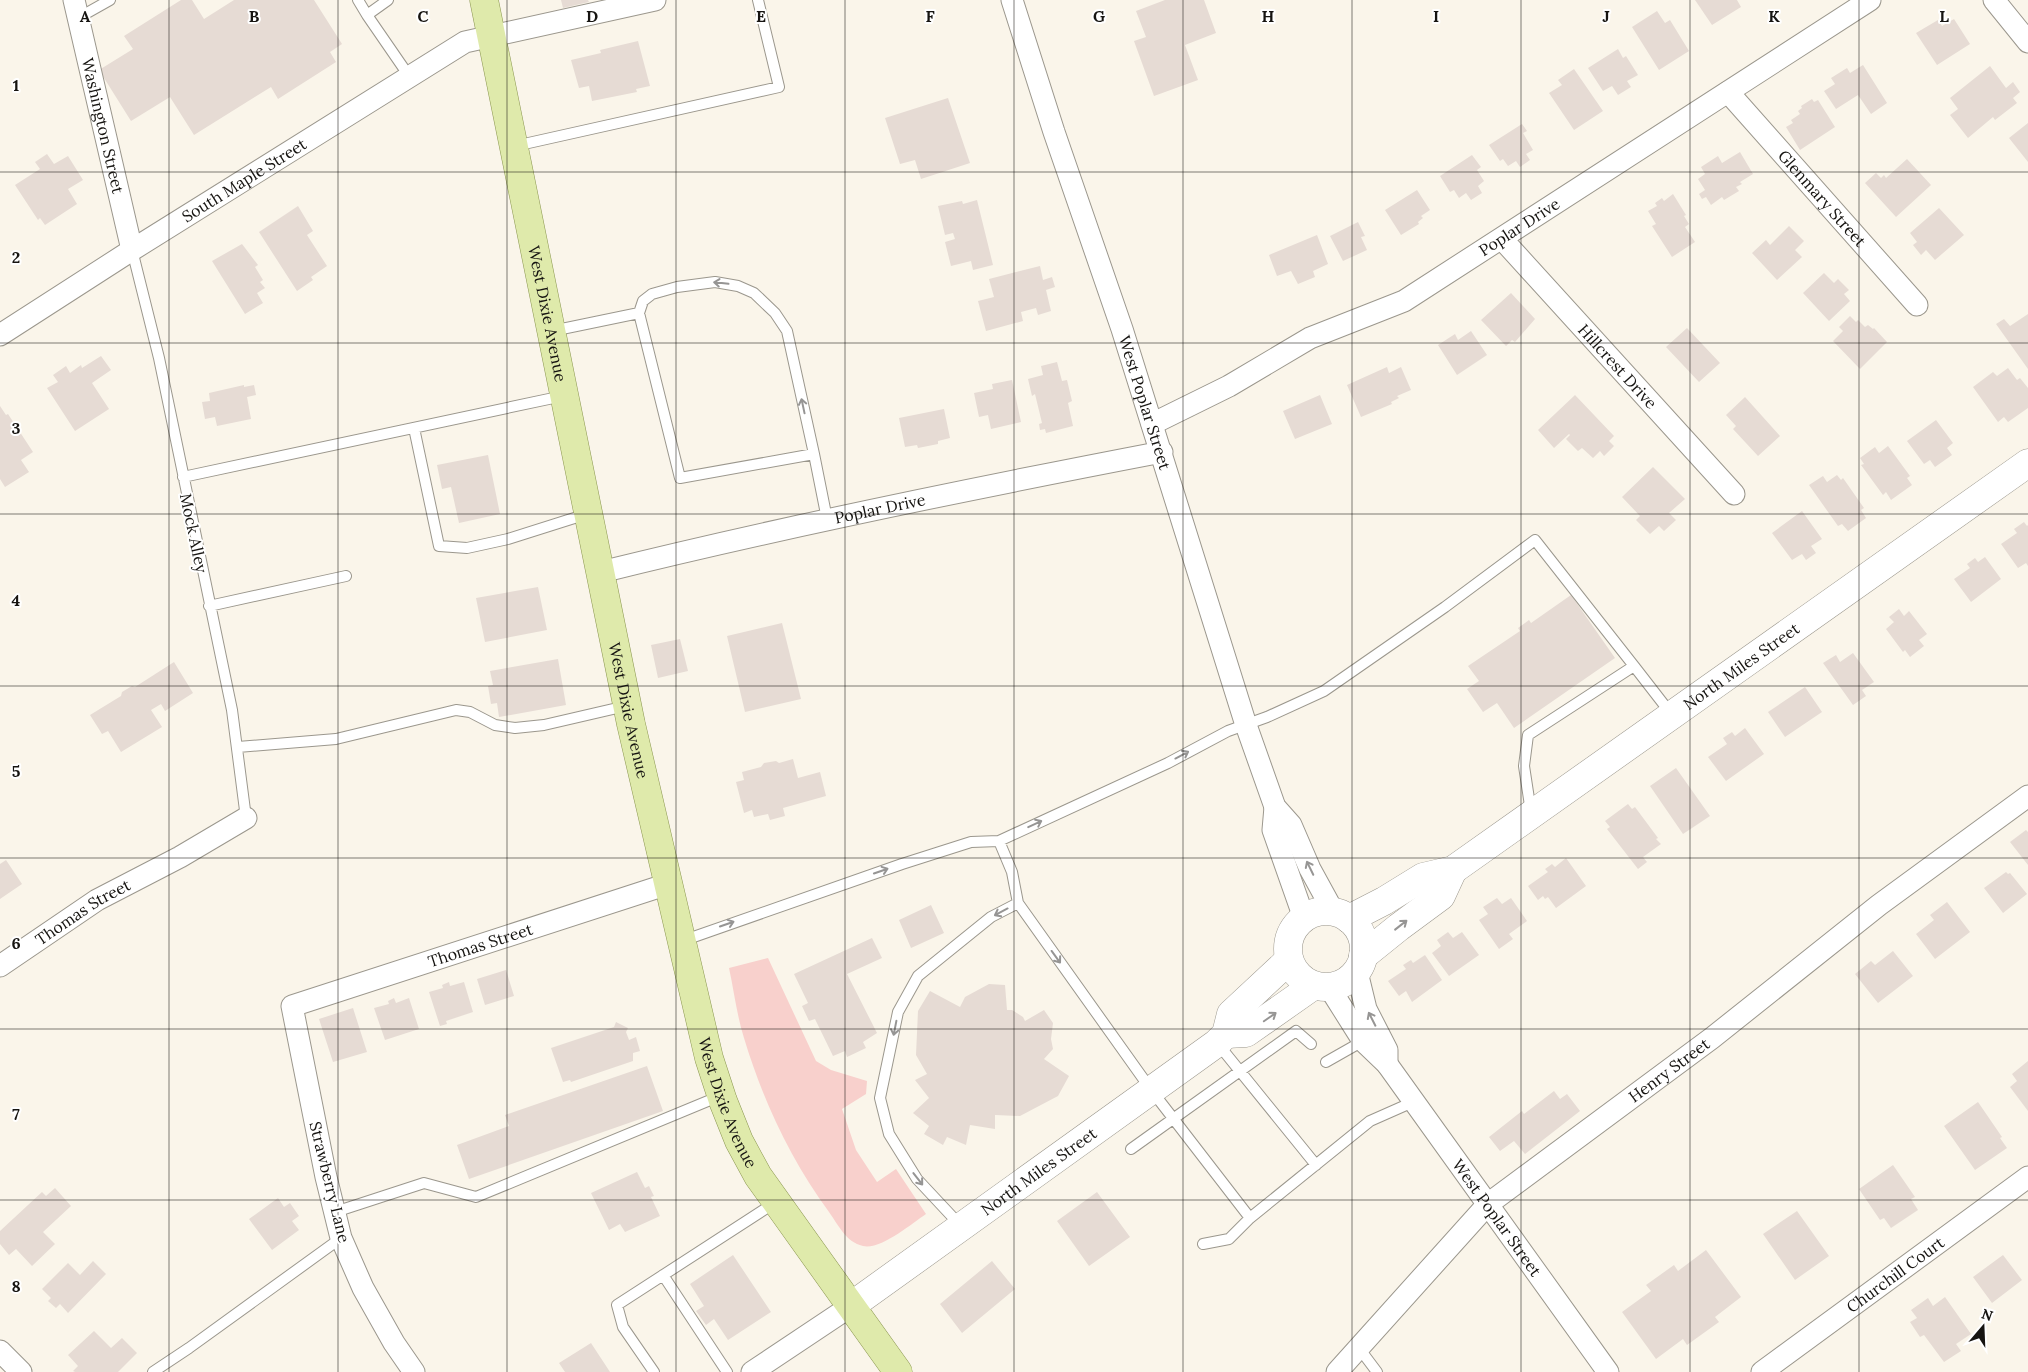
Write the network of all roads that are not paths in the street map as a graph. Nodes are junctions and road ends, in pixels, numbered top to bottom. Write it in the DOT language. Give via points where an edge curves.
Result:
graph roads {
  1 [pos="110,0"];
  2 [pos="358,0"];
  3 [pos="388,0"];
  4 [pos="484,0"];
  5 [pos="655,0"];
  6 [pos="758,0"];
  7 [pos="1012,0"];
  8 [pos="1870,0"];
  9 [pos="1994,0"];
  10 [pos="76,9"];
  11 [pos="367,15"];
  12 [pos="492,36"];
  13 [pos="2028,42"];
  14 [pos="409,76"];
  15 [pos="1728,92"];
  16 [pos="514,146"];
  17 [pos="1502,239"];
  18 [pos="132,250"];
  19 [pos="1917,304"];
  20 [pos="639,313"];
  21 [pos="551,331"];
  22 [pos="0,335"];
  23 [pos="564,396"];
  24 [pos="1152,424"];
  25 [pos="414,428"];
  26 [pos="1162,452"];
  27 [pos="814,454"];
  28 [pos="2028,463"];
  29 [pos="183,477"];
  30 [pos="1734,494"];
  31 [pos="589,514"];
  32 [pos="827,519"];
  33 [pos="601,572"];
  34 [pos="346,576"];
  35 [pos="209,606"];
  36 [pos="1634,666"];
  37 [pos="627,705"];
  38 [pos="1672,716"];
  39 [pos="1246,725"];
  40 [pos="238,747"];
  41 [pos="2028,796"];
  42 [pos="1275,807"];
  43 [pos="1532,816"];
  44 [pos="246,818"];
  45 [pos="999,841"];
  46 [pos="1454,870"];
  47 [pos="668,884"];
  48 [pos="1018,903"];
  49 [pos="1341,915"];
  50 [pos="1304,918"];
  51 [pos="681,941"];
  52 [pos="1289,960"];
  53 [pos="1360,964"];
  54 [pos="0,966"];
  55 [pos="1321,986"];
  56 [pos="292,1006"];
  57 [pos="1222,1039"];
  58 [pos="1363,1041"];
  59 [pos="1311,1044"];
  60 [pos="1326,1062"];
  61 [pos="1387,1064"];
  62 [pos="1241,1070"];
  63 [pos="1152,1091"];
  64 [pos="722,1095"];
  65 [pos="1413,1102"];
  66 [pos="1174,1118"];
  67 [pos="1131,1149"];
  68 [pos="1316,1165"];
  69 [pos="2028,1177"];
  70 [pos="776,1202"];
  71 [pos="1488,1204"];
  72 [pos="335,1212"];
  73 [pos="1250,1218"];
  74 [pos="962,1227"];
  75 [pos="341,1238"];
  76 [pos="1203,1244"];
  77 [pos="663,1275"];
  78 [pos="851,1306"];
  79 [pos="1359,1348"];
  80 [pos="0,1351"];
  81 [pos="21,1372"];
  82 [pos="153,1372"];
  83 [pos="414,1372"];
  84 [pos="654,1372"];
  85 [pos="727,1372"];
  86 [pos="752,1372"];
  87 [pos="898,1372"];
  88 [pos="1337,1372"];
  89 [pos="1377,1372"];
  90 [pos="1608,1372"];
  91 [pos="1762,1372"];
  1 -- 10 [label="lane"];
  2 -- 11 [label="lane"];
  3 -- 11 [label="lane"];
  4 -- 12 [label="main road, West Dixie Avenue"];
  5 -- 12 [label="street, South Maple Street"];
  6 -- 16 [label="lane" via="779,86"];
  7 -- 24 [label="street, West Poplar Street"];
  8 -- 15 [label="street, Poplar Drive"];
  9 -- 13 [label="street"];
  10 -- 18 [label="street, Washington Street"];
  11 -- 14 [label="lane"];
  12 -- 14 [label="street, South Maple Street" via="465,42"];
  12 -- 16 [label="main road, West Dixie Avenue"];
  14 -- 18 [label="street, South Maple Street"];
  15 -- 17 [label="street, Poplar Drive"];
  15 -- 19 [label="street, Glenmary Street"];
  16 -- 21 [label="main road, West Dixie Avenue"];
  17 -- 24 [label="street, Poplar Drive" via="1404,301 1310,338 1229,386"];
  17 -- 30 [label="street, Hillcrest Drive"];
  18 -- 22 [label="street, South Maple Street"];
  18 -- 29 [label="lane, Mock Alley" via="159,358"];
  20 -- 21 [label="lane"];
  27 -- 20 [label="lane, one-way" via="787,331 775,313 754,294 738,286 714,282 677,287 652,294 643,301"];
  20 -- 27 [label="lane" via="680,478"];
  21 -- 23 [label="main road, West Dixie Avenue"];
  23 -- 25 [label="lane"];
  23 -- 31 [label="main road, West Dixie Avenue"];
  24 -- 26 [label="street, West Poplar Street"];
  25 -- 29 [label="lane"];
  25 -- 31 [label="lane" via="439,546 467,548"];
  26 -- 32 [label="street, Poplar Drive"];
  26 -- 39 [label="street, West Poplar Street"];
  27 -- 32 [label="lane"];
  28 -- 38 [label="main road, North Miles Street"];
  29 -- 35 [label="lane, Mock Alley"];
  31 -- 33 [label="main road, West Dixie Avenue"];
  32 -- 33 [label="street, Poplar Drive"];
  33 -- 37 [label="main road, West Dixie Avenue"];
  34 -- 35 [label="lane"];
  35 -- 40 [label="lane, Mock Alley"];
  36 -- 38 [label="lane"];
  36 -- 39 [label="lane" via="1535,540 1324,691"];
  36 -- 43 [label="lane" via="1528,735 1524,766"];
  37 -- 40 [label="lane" via="544,725 515,728 495,725 470,712 456,710 336,739"];
  37 -- 47 [label="main road, West Dixie Avenue"];
  38 -- 43 [label="main road, North Miles Street"];
  39 -- 42 [label="street, West Poplar Street"];
  45 -- 39 [label="lane, one-way"];
  40 -- 44 [label="lane, Mock Alley"];
  41 -- 71 [label="street, Henry Street" via="1879,905 1712,1038"];
  49 -- 42 [label="street, West Poplar Street, one-way" via="1310,869 1291,825"];
  42 -- 50 [label="street, West Poplar Street" via="1273,830"];
  43 -- 46 [label="main road, North Miles Street"];
  44 -- 54 [label="street, Thomas Street" via="180,858 98,900"];
  45 -- 48 [label="lane" via="1012,872"];
  51 -- 45 [label="lane, one-way" via="971,842"];
  46 -- 49 [label="main road, North Miles Street" via="1423,877 1384,900"];
  53 -- 46 [label="main road, North Miles Street, one-way" via="1399,927 1441,896"];
  47 -- 51 [label="main road, West Dixie Avenue"];
  47 -- 56 [label="street, Thomas Street"];
  48 -- 63 [label="lane, one-way"];
  48 -- 74 [label="lane, one-way" via="991,917 918,976 898,1012 880,1098 889,1134 917,1179"];
  49 -- 50 [label="main road" via="1315,913"];
  49 -- 53 [label="main road" via="1357,927 1363,938"];
  50 -- 52 [label="main road" via="1290,936"];
  51 -- 64 [label="main road, West Dixie Avenue" via="709,1058"];
  52 -- 55 [label="main road" via="1303,980"];
  52 -- 57 [label="main road" via="1231,1014"];
  53 -- 55 [label="main road" via="1348,981"];
  61 -- 53 [label="street, West Poplar Street, one-way" via="1387,1050 1366,1009"];
  57 -- 55 [label="main road, North Miles Street, one-way" via="1246,1033"];
  55 -- 58 [label="street, West Poplar Street"];
  56 -- 72 [label="street, Strawberry Lane"];
  57 -- 62 [label="lane"];
  57 -- 63 [label="main road, North Miles Street"];
  58 -- 60 [label="lane"];
  58 -- 61 [label="street, West Poplar Street"];
  59 -- 62 [label="lane" via="1296,1031"];
  61 -- 65 [label="street, West Poplar Street"];
  62 -- 66 [label="lane"];
  62 -- 68 [label="lane"];
  63 -- 66 [label="lane"];
  63 -- 74 [label="main road, North Miles Street"];
  64 -- 70 [label="main road, West Dixie Avenue" via="739,1141"];
  64 -- 72 [label="lane" via="476,1197 424,1183"];
  65 -- 68 [label="lane" via="1370,1121"];
  65 -- 71 [label="street, West Poplar Street"];
  66 -- 67 [label="lane"];
  66 -- 73 [label="lane"];
  68 -- 73 [label="lane"];
  69 -- 91 [label="street, Churchill Court"];
  70 -- 77 [label="lane"];
  70 -- 78 [label="main road, West Dixie Avenue"];
  71 -- 79 [label="street, Henry Street"];
  71 -- 90 [label="street, West Poplar Street"];
  72 -- 75 [label="street, Strawberry Lane"];
  73 -- 76 [label="lane" via="1229,1239"];
  74 -- 78 [label="main road, North Miles Street"];
  75 -- 82 [label="lane"];
  75 -- 83 [label="street, Strawberry Lane" via="363,1288"];
  77 -- 84 [label="lane" via="617,1305 623,1327"];
  77 -- 85 [label="lane"];
  78 -- 86 [label="street"];
  78 -- 87 [label="main road, West Dixie Avenue"];
  79 -- 88 [label="street, Henry Street"];
  79 -- 89 [label="lane"];
  80 -- 81 [label="street"];
}
